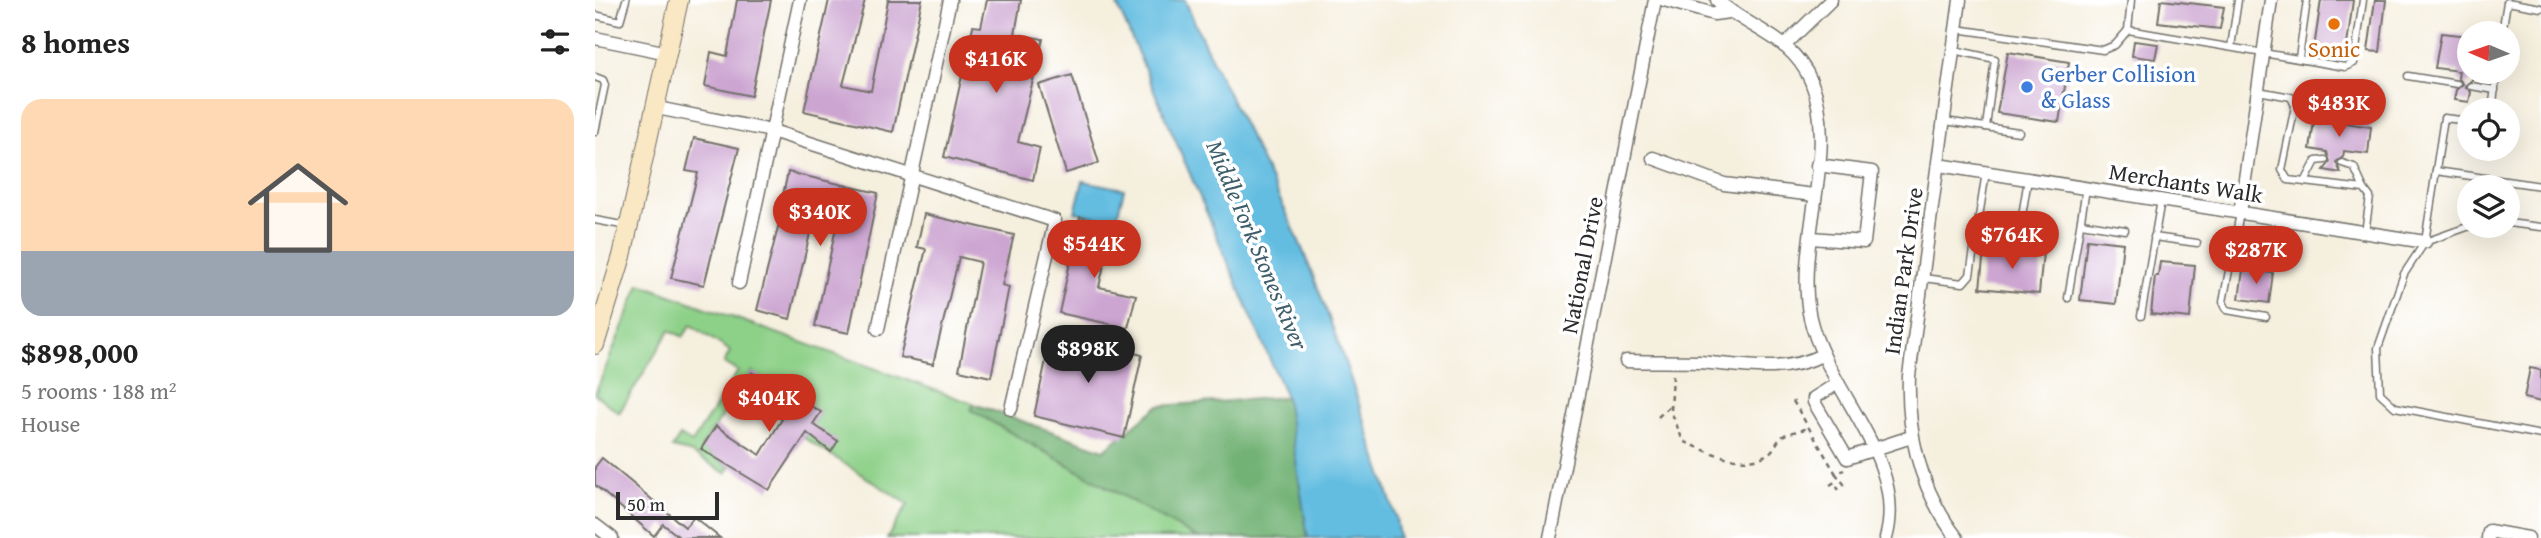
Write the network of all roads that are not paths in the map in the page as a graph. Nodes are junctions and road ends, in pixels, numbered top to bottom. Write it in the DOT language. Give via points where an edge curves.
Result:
graph roads {
  1 [pos="626,0"];
  2 [pos="679,0"];
  3 [pos="800,0"];
  4 [pos="950,0"];
  5 [pos="1655,0"];
  6 [pos="1664,0"];
  7 [pos="1717,0"];
  8 [pos="1831,0"];
  9 [pos="1960,0"];
  10 [pos="2130,0"];
  11 [pos="2238,0"];
  12 [pos="2271,0"];
  13 [pos="2307,0"];
  14 [pos="2363,0"];
  15 [pos="2507,1"];
  16 [pos="2541,8"];
  17 [pos="1729,12"];
  18 [pos="595,15"];
  19 [pos="2504,21"];
  20 [pos="1957,29"];
  21 [pos="2128,30"];
  22 [pos="595,38"];
  23 [pos="1784,46"];
  24 [pos="2231,47"];
  25 [pos="1954,50"];
  26 [pos="2264,52"];
  27 [pos="668,53"];
  28 [pos="2299,58"];
  29 [pos="2408,76"];
  30 [pos="595,77"];
  31 [pos="2457,84"];
  32 [pos="2496,84"];
  33 [pos="2472,86"];
  34 [pos="2495,90"];
  35 [pos="2258,91"];
  36 [pos="2494,98"];
  37 [pos="657,108"];
  38 [pos="2457,120"];
  39 [pos="1945,121"];
  40 [pos="1986,127"];
  41 [pos="772,131"];
  42 [pos="595,132"];
  43 [pos="2019,132"];
  44 [pos="1653,158"];
  45 [pos="2325,160"];
  46 [pos="2342,163"];
  47 [pos="1817,165"];
  48 [pos="1939,165"];
  49 [pos="2436,171"];
  50 [pos="1986,172"];
  51 [pos="911,174"];
  52 [pos="2028,179"];
  53 [pos="2305,182"];
  54 [pos="2541,186"];
  55 [pos="2086,189"];
  56 [pos="2364,189"];
  57 [pos="1814,195"];
  58 [pos="2161,200"];
  59 [pos="2240,213"];
  60 [pos="595,220"];
  61 [pos="2081,223"];
  62 [pos="2520,224"];
  63 [pos="629,227"];
  64 [pos="2541,227"];
  65 [pos="2125,230"];
  66 [pos="2457,231"];
  67 [pos="2365,233"];
  68 [pos="1976,236"];
  69 [pos="2154,237"];
  70 [pos="1811,238"];
  71 [pos="2235,239"];
  72 [pos="2425,242"];
  73 [pos="2197,243"];
  74 [pos="2279,247"];
  75 [pos="1923,278"];
  76 [pos="739,283"];
  77 [pos="2068,298"];
  78 [pos="2141,316"];
  79 [pos="2266,317"];
  80 [pos="878,329"];
  81 [pos="595,345"];
  82 [pos="1822,355"];
  83 [pos="1626,362"];
  84 [pos="1837,383"];
  85 [pos="1011,409"];
  86 [pos="2541,435"];
  87 [pos="1911,437"];
  88 [pos="1873,449"];
  89 [pos="595,525"];
  90 [pos="613,538"];
  91 [pos="1549,538"];
  92 [pos="1886,538"];
  93 [pos="1957,538"];
  94 [pos="2487,538"];
  95 [pos="2528,538"];
  1 -- 18 [label="lane" via="620,21"];
  2 -- 27 [label="street"];
  3 -- 41 [label="street"];
  4 -- 51 [label="street"];
  5 -- 91 [label="street, National Drive"];
  6 -- 17 [label="street" via="1714,14"];
  7 -- 17 [label="street"];
  8 -- 23 [label="street"];
  9 -- 20 [label="street, Indian Park Drive"];
  10 -- 21 [label="lane"];
  11 -- 24 [label="lane"];
  12 -- 26 [label="street"];
  13 -- 28 [label="lane"];
  14 -- 28 [label="lane" via="2350,67"];
  15 -- 16 [label="lane"];
  15 -- 19 [label="lane"];
  17 -- 23 [label="street" via="1767,31"];
  20 -- 21 [label="lane" via="2103,50 2115,45"];
  20 -- 25 [label="street, Indian Park Drive"];
  21 -- 24 [label="lane"];
  22 -- 27 [label="street"];
  23 -- 47 [label="street" via="1799,60 1811,82 1821,118"];
  24 -- 26 [label="lane"];
  25 -- 39 [label="street, Indian Park Drive"];
  25 -- 40 [label="lane" via="1995,59"];
  26 -- 28 [label="lane"];
  26 -- 35 [label="street"];
  27 -- 37 [label="street"];
  29 -- 31 [label="lane"];
  30 -- 42 [label="lane" via="605,85"];
  32 -- 34 [label="lane"];
  33 -- 34 [label="lane"];
  34 -- 36 [label="lane"];
  35 -- 53 [label="lane" via="2291,97 2295,106 2282,170 2288,180"];
  35 -- 59 [label="street"];
  37 -- 41 [label="street"];
  37 -- 63 [label="street"];
  38 -- 49 [label="lane" via="2445,118"];
  39 -- 40 [label="lane"];
  39 -- 48 [label="street, Indian Park Drive"];
  40 -- 43 [label="lane"];
  41 -- 51 [label="street"];
  41 -- 76 [label="street"];
  44 -- 57 [label="street" via="1724,184"];
  45 -- 53 [label="lane" via="2316,161"];
  46 -- 56 [label="lane" via="2354,167"];
  47 -- 57 [label="street"];
  47 -- 70 [label="street" via="1872,172 1864,242"];
  48 -- 50 [label="street, Merchants Walk"];
  48 -- 75 [label="street, Indian Park Drive"];
  49 -- 54 [label="lane"];
  49 -- 72 [label="lane"];
  50 -- 52 [label="street, Merchants Walk"];
  50 -- 68 [label="lane"];
  51 -- 80 [label="street"];
  51 -- 85 [label="street" via="1055,221"];
  52 -- 55 [label="street, Merchants Walk"];
  52 -- 68 [label="lane" via="2019,234 2013,242"];
  53 -- 56 [label="lane"];
  55 -- 58 [label="street, Merchants Walk"];
  55 -- 61 [label="lane"];
  56 -- 67 [label="lane" via="2370,197"];
  57 -- 70 [label="street"];
  58 -- 59 [label="street, Merchants Walk"];
  58 -- 69 [label="lane"];
  59 -- 67 [label="street, Merchants Walk"];
  59 -- 71 [label="lane"];
  60 -- 63 [label="lane"];
  61 -- 65 [label="lane"];
  61 -- 77 [label="lane"];
  62 -- 64 [label="lane"];
  63 -- 81 [label="street"];
  66 -- 72 [label="lane"];
  67 -- 72 [label="street, Merchants Walk"];
  68 -- 75 [label="lane" via="1970,275 1963,283"];
  69 -- 73 [label="lane"];
  69 -- 78 [label="lane"];
  70 -- 82 [label="street" via="1809,314"];
  71 -- 74 [label="lane"];
  71 -- 79 [label="lane" via="2223,302 2227,310"];
  72 -- 86 [label="lane" via="2404,274 2378,348 2381,393 2395,407"];
  75 -- 87 [label="street, Indian Park Drive" via="1909,376"];
  82 -- 83 [label="street" via="1803,365 1769,369"];
  82 -- 84 [label="street"];
  84 -- 88 [label="street"];
  84 -- 88 [label="street" via="1814,402 1847,458"];
  87 -- 88 [label="street"];
  87 -- 93 [label="street, Indian Park Drive" via="1923,479"];
  88 -- 92 [label="street" via="1890,497"];
  89 -- 90 [label="street"];
  94 -- 95 [label="street" via="2489,531"];
}
